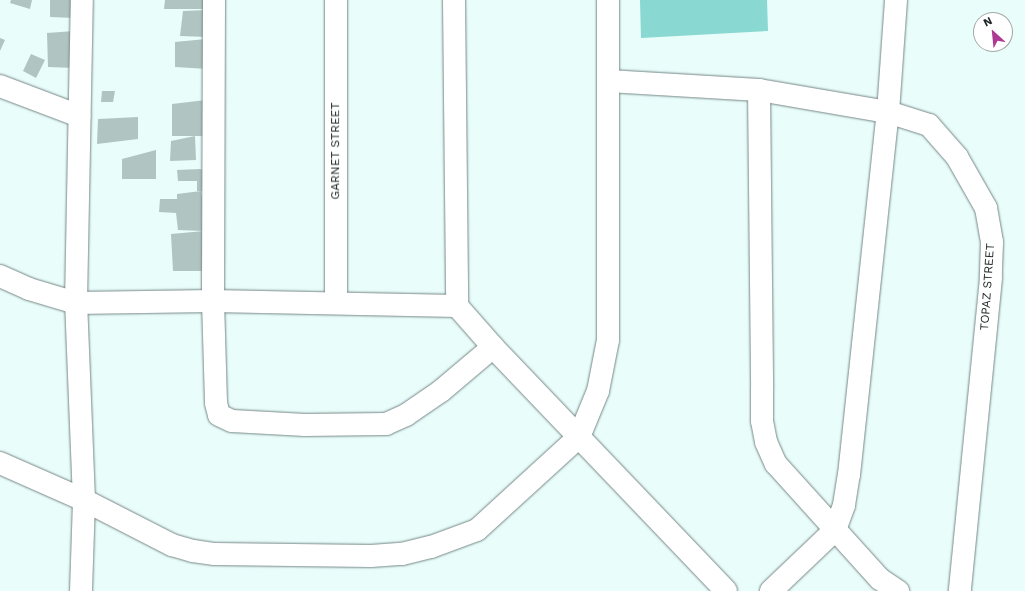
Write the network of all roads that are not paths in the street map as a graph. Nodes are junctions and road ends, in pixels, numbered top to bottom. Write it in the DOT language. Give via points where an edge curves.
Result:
graph roads {
  1 [pos="82,0"];
  2 [pos="214,0"];
  3 [pos="336,0"];
  4 [pos="454,0"];
  5 [pos="608,0"];
  6 [pos="896,0"];
  7 [pos="608,81"];
  8 [pos="0,86"];
  9 [pos="759,90"];
  10 [pos="888,112"];
  11 [pos="79,116"];
  12 [pos="0,276"];
  13 [pos="213,301"];
  14 [pos="76,303"];
  15 [pos="336,303"];
  16 [pos="457,306"];
  17 [pos="493,347"];
  18 [pos="579,436"];
  19 [pos="0,463"];
  20 [pos="84,500"];
  21 [pos="835,530"];
  22 [pos="81,591"];
  23 [pos="726,591"];
  24 [pos="771,591"];
  25 [pos="898,591"];
  26 [pos="960,591"];
  1 -- 11 [label="street"];
  2 -- 13 [label="street"];
  3 -- 15 [label="street, GARNET STREET"];
  4 -- 16 [label="street"];
  5 -- 7 [label="street"];
  6 -- 10 [label="street"];
  7 -- 9 [label="street, TOPAZ STREET"];
  7 -- 18 [label="street" via="608,340 598,391"];
  8 -- 11 [label="street"];
  9 -- 10 [label="street, TOPAZ STREET"];
  9 -- 21 [label="street" via="762,421 766,442 776,464"];
  10 -- 21 [label="street" via="849,475 844,505"];
  10 -- 26 [label="street, TOPAZ STREET" via="929,125 957,157 986,208 992,242 991,278"];
  11 -- 14 [label="street"];
  12 -- 14 [label="street" via="29,289"];
  13 -- 14 [label="street"];
  13 -- 15 [label="street"];
  13 -- 17 [label="street" via="216,403 219,415 232,421 305,425 386,424 406,415 441,391"];
  14 -- 20 [label="street"];
  15 -- 16 [label="street"];
  16 -- 17 [label="street"];
  17 -- 18 [label="street"];
  18 -- 20 [label="street" via="477,530 431,547 402,554 215,554 193,551 172,545"];
  18 -- 23 [label="street"];
  19 -- 20 [label="street"];
  20 -- 22 [label="street"];
  21 -- 24 [label="street"];
  21 -- 25 [label="street" via="880,579"];
}
